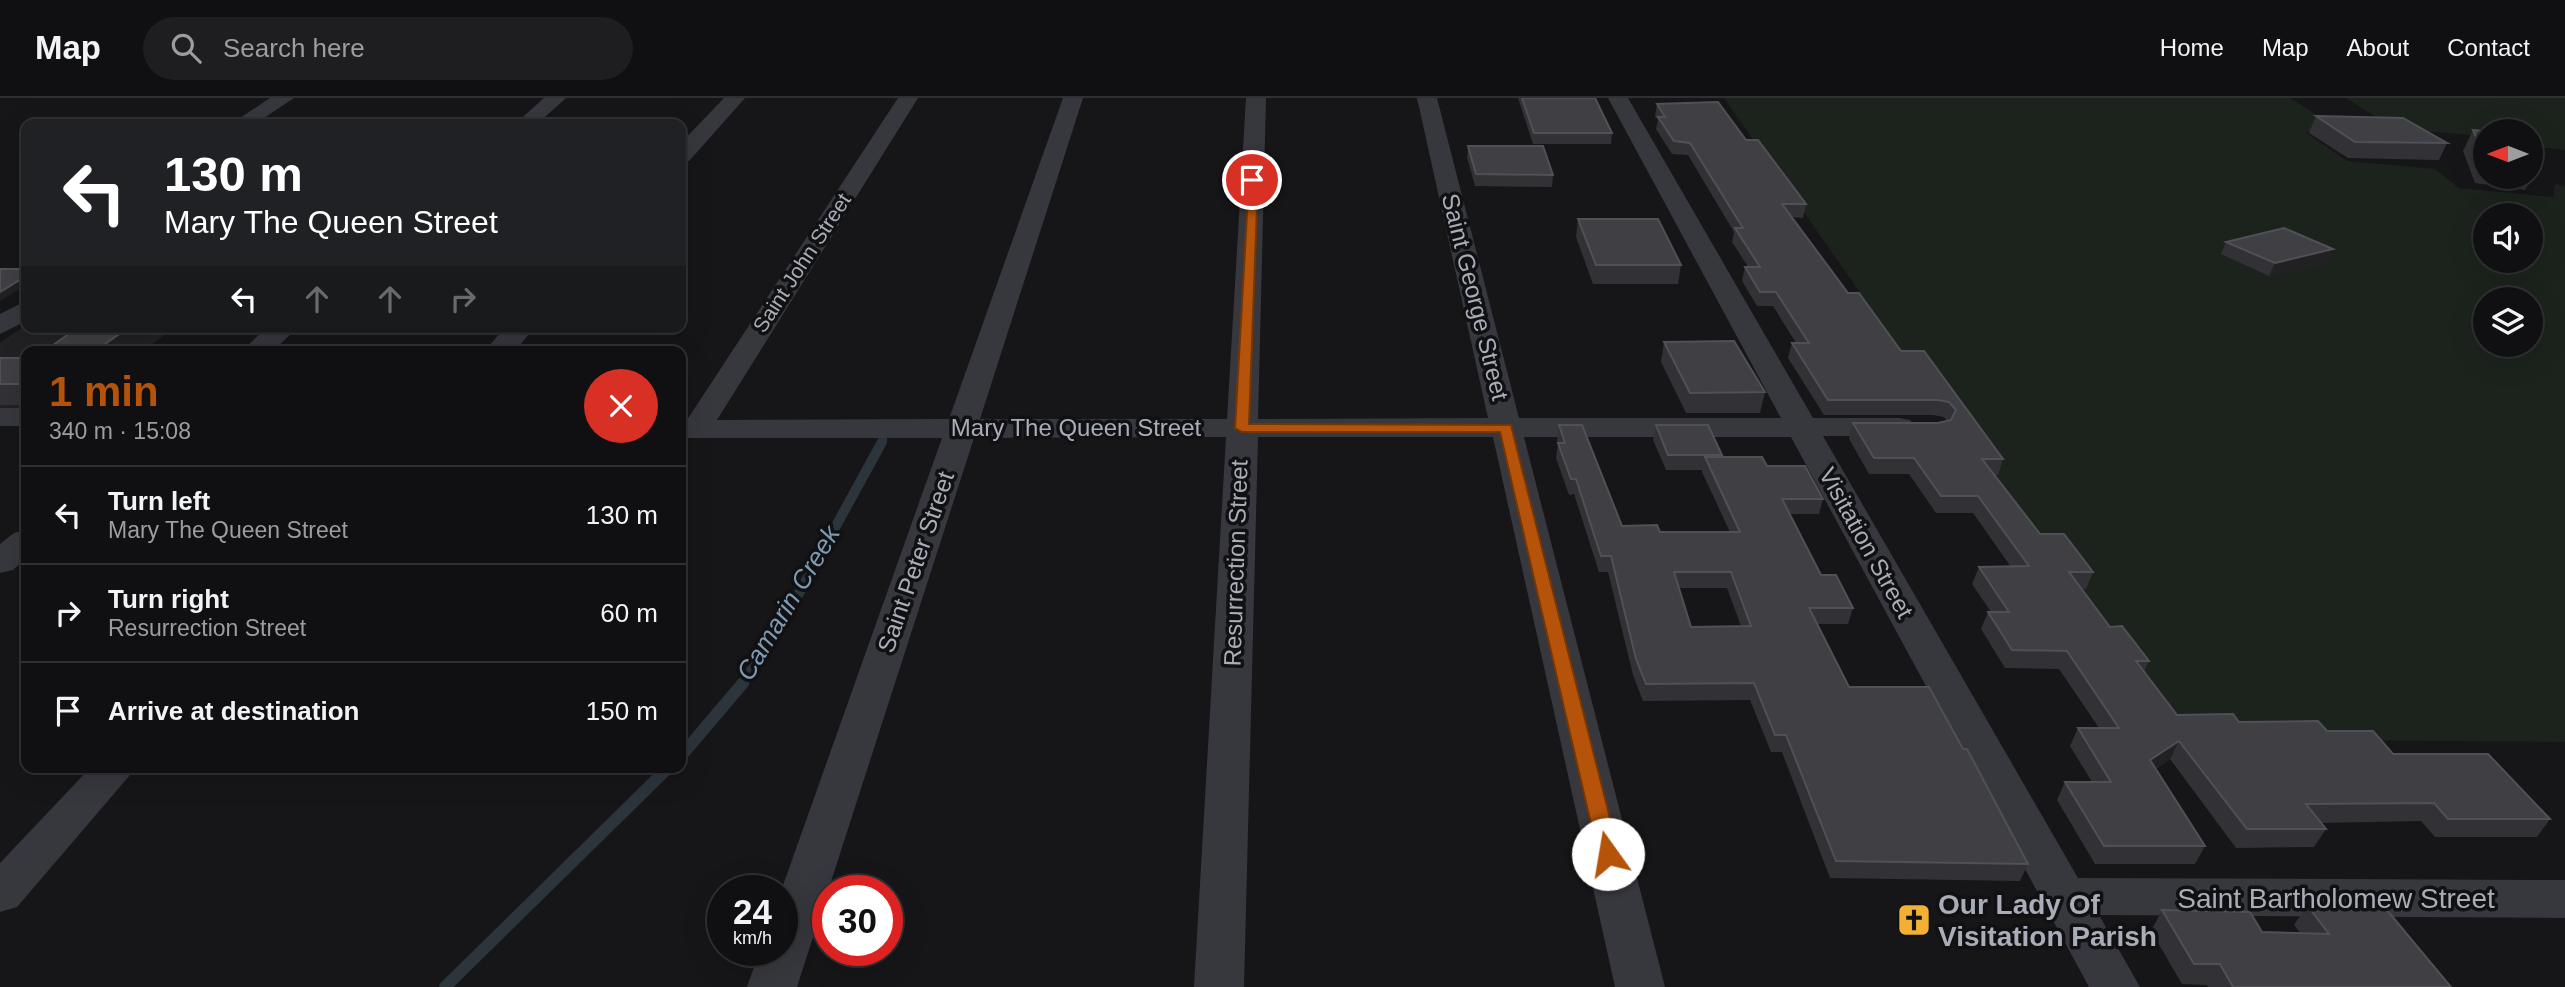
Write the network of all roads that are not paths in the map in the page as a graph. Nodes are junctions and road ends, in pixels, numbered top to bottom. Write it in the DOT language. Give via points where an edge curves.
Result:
graph roads {
  1 [pos="284,98"];
  2 [pos="556,98"];
  3 [pos="735,98"];
  4 [pos="908,98"];
  5 [pos="1073,98"];
  6 [pos="1256,98"];
  7 [pos="1427,98"];
  8 [pos="1618,98"];
  9 [pos="249,119"];
  10 [pos="531,119"];
  11 [pos="686,151"];
  12 [pos="21,312"];
  13 [pos="0,326"];
  14 [pos="277,333"];
  15 [pos="515,333"];
  16 [pos="262,346"];
  17 [pos="504,346"];
  18 [pos="0,417"];
  19 [pos="21,418"];
  20 [pos="1802,427"];
  21 [pos="1933,427"];
  22 [pos="961,428"];
  23 [pos="1242,428"];
  24 [pos="1506,428"];
  25 [pos="688,429"];
  26 [pos="21,544"];
  27 [pos="0,562"];
  28 [pos="110,773"];
  29 [pos="0,894"];
  30 [pos="2065,896"];
  31 [pos="2565,899"];
  32 [pos="772,987"];
  33 [pos="1219,987"];
  34 [pos="1640,987"];
  35 [pos="2115,987"];
  1 -- 9 [label="street"];
  2 -- 10 [label="street"];
  3 -- 11 [label="street"];
  4 -- 25 [label="street, Saint John Street"];
  5 -- 22 [label="street, Saint Peter Street"];
  6 -- 23 [label="street, Resurrection Street"];
  7 -- 24 [label="street, Saint George Street"];
  8 -- 20 [label="street, Visitation Street"];
  12 -- 13 [label="street"];
  14 -- 16 [label="street"];
  15 -- 17 [label="street"];
  18 -- 19 [label="street"];
  20 -- 21 [label="street, Mary The Queen Street"];
  20 -- 24 [label="street, Mary The Queen Street"];
  20 -- 30 [label="street, Visitation Street"];
  22 -- 23 [label="street, Mary The Queen Street"];
  22 -- 25 [label="street, Mary The Queen Street"];
  22 -- 32 [label="street, Saint Peter Street"];
  23 -- 24 [label="street, Mary The Queen Street"];
  23 -- 33 [label="street, Resurrection Street"];
  24 -- 34 [label="street, Saint George Street"];
  26 -- 27 [label="street"];
  28 -- 29 [label="street"];
  30 -- 31 [label="street, Saint Bartholomew Street"];
  30 -- 35 [label="street, Visitation Street"];
}
